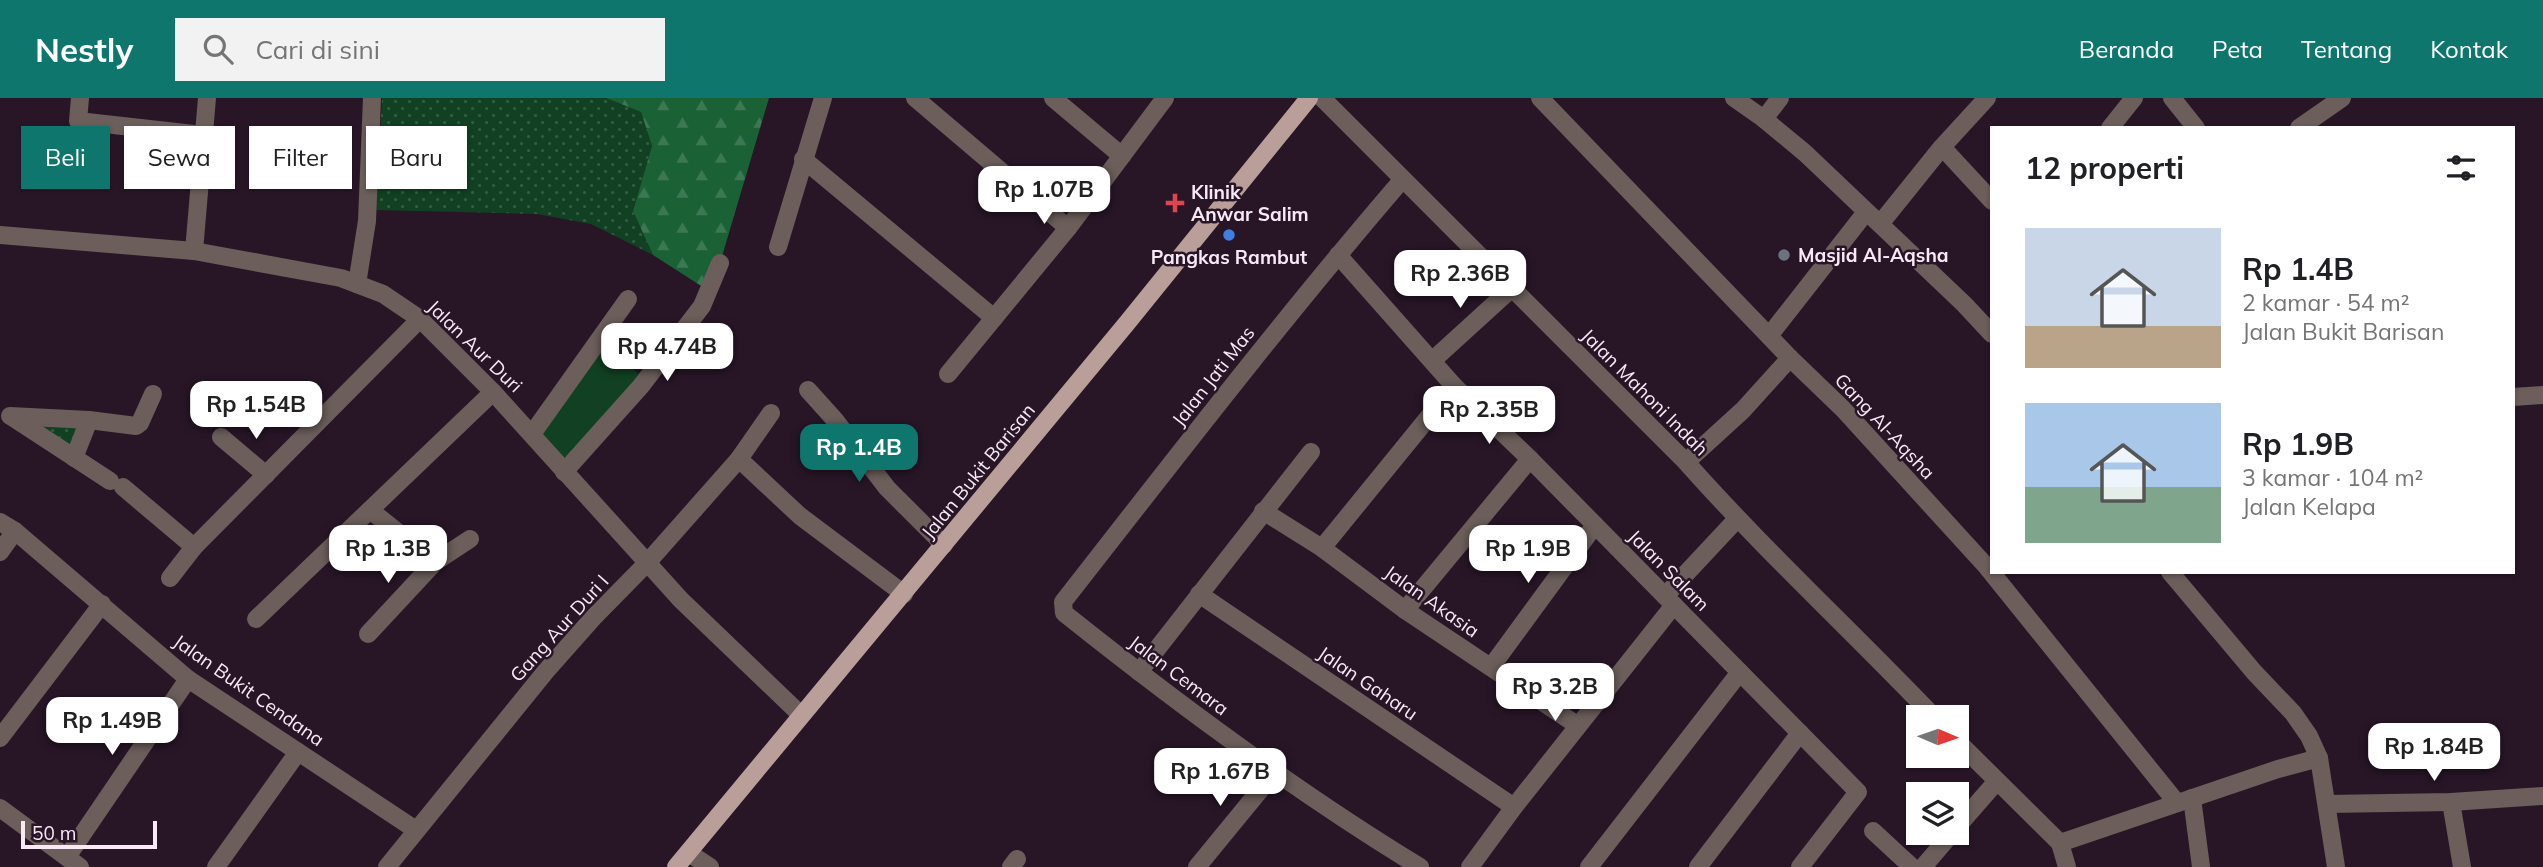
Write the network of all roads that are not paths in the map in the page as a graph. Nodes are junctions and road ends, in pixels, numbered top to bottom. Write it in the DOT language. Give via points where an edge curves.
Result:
graph roads {
  1 [pos="80,98"];
  2 [pos="207,98"];
  3 [pos="372,98"];
  4 [pos="823,98"];
  5 [pos="915,98"];
  6 [pos="1053,98"];
  7 [pos="1165,98"];
  8 [pos="1309,98"];
  9 [pos="1322,98"];
  10 [pos="1540,98"];
  11 [pos="1734,98"];
  12 [pos="1780,98"];
  13 [pos="1987,98"];
  14 [pos="2134,98"];
  15 [pos="2172,98"];
  16 [pos="2342,98"];
  17 [pos="1764,119"];
  18 [pos="124,126"];
  19 [pos="204,126"];
  20 [pos="2112,126"];
  21 [pos="2194,126"];
  22 [pos="2303,126"];
  23 [pos="1942,146"];
  24 [pos="1122,156"];
  25 [pos="803,159"];
  26 [pos="1402,180"];
  27 [pos="199,189"];
  28 [pos="1990,199"];
  29 [pos="1866,212"];
  30 [pos="1880,224"];
  31 [pos="1068,228"];
  32 [pos="0,234"];
  33 [pos="778,247"];
  34 [pos="194,251"];
  35 [pos="1338,255"];
  36 [pos="720,263"];
  37 [pos="357,284"];
  38 [pos="1512,288"];
  39 [pos="628,299"];
  40 [pos="994,318"];
  41 [pos="420,319"];
  42 [pos="1990,332"];
  43 [pos="1769,336"];
  44 [pos="1790,358"];
  45 [pos="1433,360"];
  46 [pos="948,374"];
  47 [pos="1454,386"];
  48 [pos="808,390"];
  49 [pos="494,392"];
  50 [pos="153,394"];
  51 [pos="2543,395"];
  52 [pos="2515,397"];
  53 [pos="5,413"];
  54 [pos="771,413"];
  55 [pos="89,420"];
  56 [pos="532,434"];
  57 [pos="221,437"];
  58 [pos="1311,452"];
  59 [pos="74,458"];
  60 [pos="738,459"];
  61 [pos="1530,459"];
  62 [pos="1686,462"];
  63 [pos="564,472"];
  64 [pos="266,475"];
  65 [pos="370,510"];
  66 [pos="1263,511"];
  67 [pos="1737,519"];
  68 [pos="1595,525"];
  69 [pos="7,527"];
  70 [pos="470,539"];
  71 [pos="944,545"];
  72 [pos="194,547"];
  73 [pos="1322,548"];
  74 [pos="0,552"];
  75 [pos="435,562"];
  76 [pos="648,563"];
  77 [pos="1990,571"];
  78 [pos="1993,574"];
  79 [pos="2172,574"];
  80 [pos="170,578"];
  81 [pos="904,594"];
  82 [pos="1199,594"];
  83 [pos="1670,600"];
  84 [pos="1063,602"];
  85 [pos="102,604"];
  86 [pos="1405,610"];
  87 [pos="256,619"];
  88 [pos="368,634"];
  89 [pos="1491,667"];
  90 [pos="1139,672"];
  91 [pos="1740,672"];
  92 [pos="188,678"];
  93 [pos="1922,705"];
  94 [pos="801,715"];
  95 [pos="1577,726"];
  96 [pos="1800,733"];
  97 [pos="0,738"];
  98 [pos="298,752"];
  99 [pos="1969,753"];
  100 [pos="2319,758"];
  101 [pos="1274,773"];
  102 [pos="1997,781"];
  103 [pos="2543,796"];
  104 [pos="2184,801"];
  105 [pos="2451,802"];
  106 [pos="2327,804"];
  107 [pos="1514,807"];
  108 [pos="0,808"];
  109 [pos="1969,813"];
  110 [pos="416,830"];
  111 [pos="1873,831"];
  112 [pos="2060,843"];
  113 [pos="1942,845"];
  114 [pos="689,853"];
  115 [pos="74,862"];
  116 [pos="216,867"];
  117 [pos="387,867"];
  118 [pos="676,867"];
  119 [pos="710,867"];
  120 [pos="1197,867"];
  121 [pos="1420,867"];
  122 [pos="1470,867"];
  123 [pos="1589,867"];
  124 [pos="1698,867"];
  125 [pos="1800,867"];
  126 [pos="1912,867"];
  127 [pos="1923,867"];
  128 [pos="2067,867"];
  129 [pos="2201,867"];
  130 [pos="2336,867"];
  131 [pos="2462,867"];
  1 -- 18 [label="street" via="78,121"];
  2 -- 19 [label="street"];
  3 -- 37 [label="street" via="367,221"];
  4 -- 25 [label="street"];
  5 -- 31 [label="street"];
  6 -- 24 [label="street"];
  7 -- 24 [label="street"];
  8 -- 71 [label="main road, Jalan Bukit Barisan"];
  9 -- 26 [label="street, Jalan Mahoni Indah"];
  10 -- 43 [label="street, Gang Al-Aqsha"];
  11 -- 17 [label="street"];
  12 -- 17 [label="street"];
  13 -- 23 [label="street"];
  14 -- 20 [label="street"];
  15 -- 21 [label="street"];
  16 -- 22 [label="street"];
  17 -- 29 [label="street"];
  23 -- 28 [label="street"];
  23 -- 30 [label="street"];
  24 -- 31 [label="street"];
  25 -- 33 [label="street"];
  25 -- 40 [label="street"];
  26 -- 35 [label="street, Jalan Jati Mas"];
  26 -- 38 [label="street, Jalan Mahoni Indah"];
  27 -- 34 [label="street"];
  29 -- 30 [label="street"];
  29 -- 43 [label="street"];
  30 -- 42 [label="street"];
  31 -- 40 [label="street"];
  32 -- 34 [label="street, Jalan Aur Duri"];
  34 -- 37 [label="street, Jalan Aur Duri"];
  35 -- 45 [label="street, Jalan Salam"];
  35 -- 84 [label="street, Jalan Jati Mas"];
  36 -- 63 [label="street" via="702,306 641,386"];
  37 -- 41 [label="street, Jalan Aur Duri"];
  38 -- 45 [label="street"];
  38 -- 62 [label="street, Jalan Mahoni Indah"];
  39 -- 56 [label="street"];
  40 -- 46 [label="street"];
  41 -- 49 [label="street, Jalan Aur Duri"];
  41 -- 64 [label="street"];
  43 -- 44 [label="street, Gang Al-Aqsha"];
  44 -- 62 [label="street" via="1743,410"];
  44 -- 77 [label="street, Gang Al-Aqsha"];
  45 -- 47 [label="street, Jalan Salam"];
  47 -- 61 [label="street, Jalan Salam"];
  47 -- 73 [label="street"];
  48 -- 71 [label="street" via="887,488"];
  49 -- 56 [label="street, Jalan Aur Duri"];
  49 -- 65 [label="street"];
  50 -- 55 [label="street" via="136,426"];
  51 -- 52 [label="street"];
  53 -- 55 [label="street"];
  53 -- 59 [label="street"];
  54 -- 60 [label="street, Gang Aur Duri I"];
  55 -- 59 [label="street"];
  56 -- 63 [label="street, Jalan Aur Duri"];
  57 -- 64 [label="street"];
  58 -- 66 [label="street"];
  59 -- 72 [label="street" via="117,484"];
  60 -- 76 [label="street, Gang Aur Duri I"];
  60 -- 81 [label="street" via="800,516"];
  61 -- 68 [label="street, Jalan Salam"];
  61 -- 86 [label="street"];
  62 -- 67 [label="street, Jalan Mahoni Indah"];
  63 -- 76 [label="street, Jalan Aur Duri"];
  64 -- 72 [label="street"];
  65 -- 75 [label="street"];
  65 -- 87 [label="street"];
  66 -- 73 [label="street, Jalan Akasia"];
  66 -- 82 [label="street"];
  67 -- 83 [label="street"];
  67 -- 93 [label="street, Jalan Mahoni Indah"];
  68 -- 83 [label="street, Jalan Salam"];
  68 -- 89 [label="street"];
  69 -- 74 [label="street"];
  69 -- 85 [label="street, Jalan Bukit Cendana"];
  70 -- 75 [label="street"];
  71 -- 81 [label="main road, Jalan Bukit Barisan"];
  72 -- 80 [label="street"];
  73 -- 86 [label="street, Jalan Akasia"];
  75 -- 88 [label="street"];
  76 -- 94 [label="street, Jalan Aur Duri"];
  76 -- 110 [label="street, Gang Aur Duri I" via="546,671"];
  78 -- 104 [label="street, Gang Al-Aqsha"];
  79 -- 100 [label="street" via="2293,713"];
  81 -- 94 [label="main road, Jalan Bukit Barisan"];
  82 -- 90 [label="street"];
  82 -- 107 [label="street, Jalan Gaharu"];
  83 -- 91 [label="street, Jalan Salam"];
  83 -- 95 [label="street"];
  84 -- 90 [label="street, Jalan Cemara" via="1063,612"];
  85 -- 92 [label="street, Jalan Bukit Cendana"];
  85 -- 97 [label="street"];
  86 -- 89 [label="street, Jalan Akasia"];
  89 -- 95 [label="street, Jalan Akasia"];
  90 -- 101 [label="street, Jalan Cemara"];
  91 -- 96 [label="street, Jalan Salam"];
  91 -- 123 [label="street"];
  92 -- 98 [label="street, Jalan Bukit Cendana"];
  92 -- 115 [label="street"];
  94 -- 114 [label="main road, Jalan Bukit Barisan"];
  95 -- 107 [label="street"];
  96 -- 124 [label="street"];
  96 -- 125 [label="street, Jalan Salam" via="1858,792"];
  98 -- 110 [label="street, Jalan Bukit Cendana"];
  98 -- 116 [label="street"];
  99 -- 102 [label="street"];
  100 -- 104 [label="street"];
  100 -- 106 [label="street"];
  101 -- 120 [label="street"];
  101 -- 121 [label="street, Jalan Cemara"];
  102 -- 109 [label="street"];
  102 -- 112 [label="street"];
  103 -- 105 [label="street"];
  104 -- 112 [label="street"];
  104 -- 129 [label="street"];
  105 -- 106 [label="street"];
  105 -- 131 [label="street"];
  106 -- 130 [label="street"];
  107 -- 122 [label="street"];
  108 -- 115 [label="street"];
  110 -- 117 [label="street, Gang Aur Duri I"];
  111 -- 126 [label="street"];
  112 -- 128 [label="street"];
  113 -- 127 [label="street"];
  114 -- 118 [label="main road, Jalan Bukit Barisan"];
  114 -- 119 [label="street"];
}
